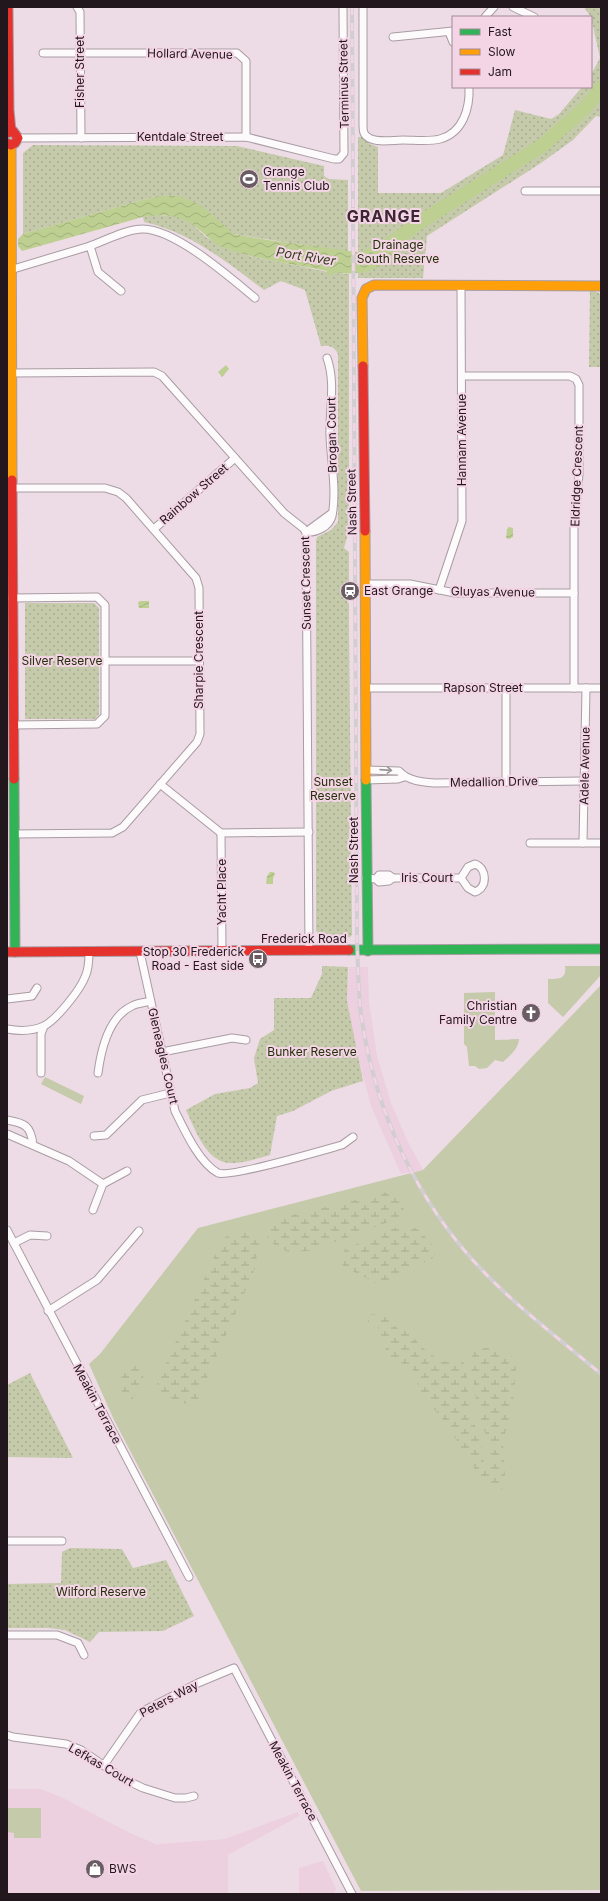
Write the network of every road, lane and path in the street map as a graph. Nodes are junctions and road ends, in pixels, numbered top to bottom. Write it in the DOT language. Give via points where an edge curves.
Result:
graph roads {
  1 [pos="8,7"];
  2 [pos="77,7"];
  3 [pos="343,7"];
  4 [pos="363,7"];
  5 [pos="494,7"];
  6 [pos="514,7"];
  7 [pos="486,16"];
  8 [pos="532,16"];
  9 [pos="451,31"];
  10 [pos="393,37"];
  11 [pos="43,53"];
  12 [pos="80,53"];
  13 [pos="469,88"];
  14 [pos="12,134"];
  15 [pos="246,137"];
  16 [pos="81,138"];
  17 [pos="9,144"];
  18 [pos="339,159"];
  19 [pos="525,191"];
  20 [pos="601,191"];
  21 [pos="90,246"];
  22 [pos="10,270"];
  23 [pos="461,285"];
  24 [pos="601,286"];
  25 [pos="121,291"];
  26 [pos="255,298"];
  27 [pos="9,304"];
  28 [pos="327,358"];
  29 [pos="11,373"];
  30 [pos="462,376"];
  31 [pos="234,458"];
  32 [pos="12,488"];
  33 [pos="154,529"];
  34 [pos="306,532"];
  35 [pos="10,534"];
  36 [pos="366,584"];
  37 [pos="439,590"];
  38 [pos="574,593"];
  39 [pos="12,598"];
  40 [pos="105,661"];
  41 [pos="199,661"];
  42 [pos="365,688"];
  43 [pos="506,688"];
  44 [pos="574,688"];
  45 [pos="586,688"];
  46 [pos="601,688"];
  47 [pos="13,726"];
  48 [pos="366,770"];
  49 [pos="404,777"];
  50 [pos="366,780"];
  51 [pos="584,781"];
  52 [pos="506,782"];
  53 [pos="160,784"];
  54 [pos="309,832"];
  55 [pos="221,833"];
  56 [pos="14,834"];
  57 [pos="530,843"];
  58 [pos="583,843"];
  59 [pos="601,843"];
  60 [pos="10,845"];
  61 [pos="366,878"];
  62 [pos="461,878"];
  63 [pos="601,949"];
  64 [pos="368,950"];
  65 [pos="222,951"];
  66 [pos="309,951"];
  67 [pos="11,952"];
  68 [pos="89,952"];
  69 [pos="140,952"];
  70 [pos="37,988"];
  71 [pos="7,999"];
  72 [pos="150,1001"];
  73 [pos="44,1026"];
  74 [pos="7,1029"];
  75 [pos="246,1040"];
  76 [pos="162,1052"];
  77 [pos="41,1073"];
  78 [pos="98,1073"];
  79 [pos="170,1092"];
  80 [pos="7,1120"];
  81 [pos="7,1134"];
  82 [pos="94,1136"];
  83 [pos="353,1137"];
  84 [pos="33,1145"];
  85 [pos="127,1171"];
  86 [pos="103,1184"];
  87 [pos="93,1210"];
  88 [pos="7,1230"];
  89 [pos="139,1231"];
  90 [pos="47,1236"];
  91 [pos="14,1243"];
  92 [pos="48,1311"];
  93 [pos="7,1541"];
  94 [pos="62,1541"];
  95 [pos="189,1577"];
  96 [pos="7,1635"];
  97 [pos="84,1655"];
  98 [pos="234,1668"];
  99 [pos="7,1734"];
  100 [pos="104,1765"];
  101 [pos="194,1796"];
  102 [pos="352,1894"];
  1 -- 14 [label="street" via="9,110"];
  2 -- 12 [label="street, Fisher Street" via="80,12"];
  3 -- 18 [label="street, Terminus Street" via="344,153"];
  4 -- 13 [label="street, Terminus Street" via="363,132 370,139 440,139 454,132 464,119 470,101"];
  5 -- 7 [label="street"];
  6 -- 8 [label="street"];
  9 -- 10 [label="street"];
  11 -- 12 [label="street"];
  12 -- 15 [label="street, Hollard Avenue" via="236,53 246,61"];
  12 -- 16 [label="street, Fisher Street"];
  14 -- 16 [label="street, Kentdale Street"];
  14 -- 17 [label="street" via="15,144"];
  15 -- 16 [label="street, Kentdale Street"];
  15 -- 18 [label="street, Kentdale Street"];
  17 -- 22 [label="street"];
  19 -- 20 [label="street"];
  21 -- 22 [label="street"];
  21 -- 25 [label="street" via="98,272"];
  21 -- 26 [label="street" via="143,229 160,233 208,260"];
  22 -- 27 [label="street"];
  23 -- 24 [label="street, Nash Street"];
  23 -- 30 [label="street, Hannam Avenue"];
  23 -- 36 [label="street, Nash Street" via="374,285 366,289 362,298"];
  27 -- 29 [label="street"];
  28 -- 34 [label="street, Brogan Court" via="332,371 330,435 334,502 332,516 327,524 320,530"];
  29 -- 31 [label="street, Sunset Crescent" via="154,372 162,376"];
  29 -- 32 [label="street"];
  30 -- 37 [label="street, Hannam Avenue" via="462,521"];
  30 -- 38 [label="street, Eldridge Crescent" via="570,376 576,379 579,385 579,474 574,528"];
  31 -- 33 [label="street, Rainbow Street"];
  31 -- 34 [label="street, Sunset Crescent" via="284,513"];
  32 -- 33 [label="street, Sharpie Crescent" via="105,488 118,492"];
  32 -- 35 [label="street"];
  33 -- 41 [label="street, Sharpie Crescent" via="196,578 199,588"];
  34 -- 54 [label="street, Sunset Crescent"];
  35 -- 39 [label="street"];
  36 -- 37 [label="street, Gluyas Avenue" via="410,584"];
  36 -- 42 [label="street, Nash Street"];
  37 -- 38 [label="street, Gluyas Avenue" via="455,593"];
  38 -- 44 [label="street, Eldridge Crescent"];
  39 -- 40 [label="street" via="97,598 105,605"];
  39 -- 47 [label="street"];
  40 -- 41 [label="street"];
  40 -- 47 [label="street" via="105,716 97,724"];
  41 -- 53 [label="street, Sharpie Crescent" via="200,734 197,742"];
  42 -- 43 [label="street, Rapson Street"];
  42 -- 48 [label="street, Nash Street"];
  43 -- 44 [label="street, Rapson Street"];
  43 -- 52 [label="street"];
  44 -- 45 [label="street, Rapson Street"];
  45 -- 46 [label="street, Rapson Street"];
  45 -- 51 [label="street, Adele Avenue"];
  47 -- 56 [label="street"];
  48 -- 49 [label="street, Medallion Drive, one-way" via="399,771"];
  48 -- 50 [label="street, Nash Street"];
  49 -- 50 [label="street, Medallion Drive"];
  49 -- 52 [label="street, Medallion Drive" via="435,784"];
  50 -- 61 [label="street, Nash Street"];
  51 -- 52 [label="street, Medallion Drive"];
  51 -- 58 [label="street, Adele Avenue"];
  53 -- 55 [label="street"];
  53 -- 56 [label="street, Sharpie Crescent" via="123,827 112,834"];
  54 -- 55 [label="street"];
  54 -- 66 [label="street, Sunset Crescent"];
  55 -- 65 [label="street, Yacht Place"];
  56 -- 60 [label="street"];
  57 -- 58 [label="street"];
  58 -- 59 [label="street"];
  60 -- 67 [label="street"];
  61 -- 62 [label="street, Iris Court" via="376,878 379,882 393,878"];
  61 -- 64 [label="street, Nash Street"];
  63 -- 64 [label="street, Frederick Road"];
  64 -- 66 [label="street, Frederick Road"];
  65 -- 66 [label="street, Frederick Road"];
  65 -- 69 [label="street, Frederick Road"];
  67 -- 68 [label="street, Frederick Road"];
  68 -- 69 [label="street, Frederick Road"];
  68 -- 73 [label="street" via="88,968 82,984 56,1016"];
  69 -- 72 [label="street, Gleneagles Court"];
  70 -- 71 [label="street" via="32,996"];
  72 -- 76 [label="street, Gleneagles Court"];
  72 -- 78 [label="street" via="132,1005 122,1013 104,1039"];
  73 -- 74 [label="street" via="27,1030"];
  73 -- 77 [label="street" via="41,1034"];
  75 -- 76 [label="street" via="232,1038"];
  76 -- 79 [label="street, Gleneagles Court"];
  79 -- 82 [label="street" via="142,1100 106,1135"];
  79 -- 83 [label="street, Gleneagles Court" via="175,1110 198,1153 213,1170 223,1175 342,1145"];
  80 -- 84 [label="street" via="23,1123 32,1134"];
  81 -- 84 [label="street"];
  84 -- 86 [label="street" via="68,1161"];
  85 -- 86 [label="street"];
  86 -- 87 [label="street"];
  88 -- 91 [label="street, Meakin Terrace"];
  89 -- 92 [label="street" via="97,1280"];
  90 -- 91 [label="street" via="30,1235"];
  91 -- 92 [label="street, Meakin Terrace"];
  92 -- 95 [label="street, Meakin Terrace"];
  93 -- 94 [label="street"];
  96 -- 97 [label="street" via="57,1635 78,1643"];
  98 -- 100 [label="street, Peters Way" via="141,1712"];
  98 -- 102 [label="street, Meakin Terrace"];
  99 -- 100 [label="street, Lefkas Court" via="66,1744 81,1750"];
  100 -- 101 [label="street, Lefkas Court" via="122,1778 143,1788 175,1798"];
}
